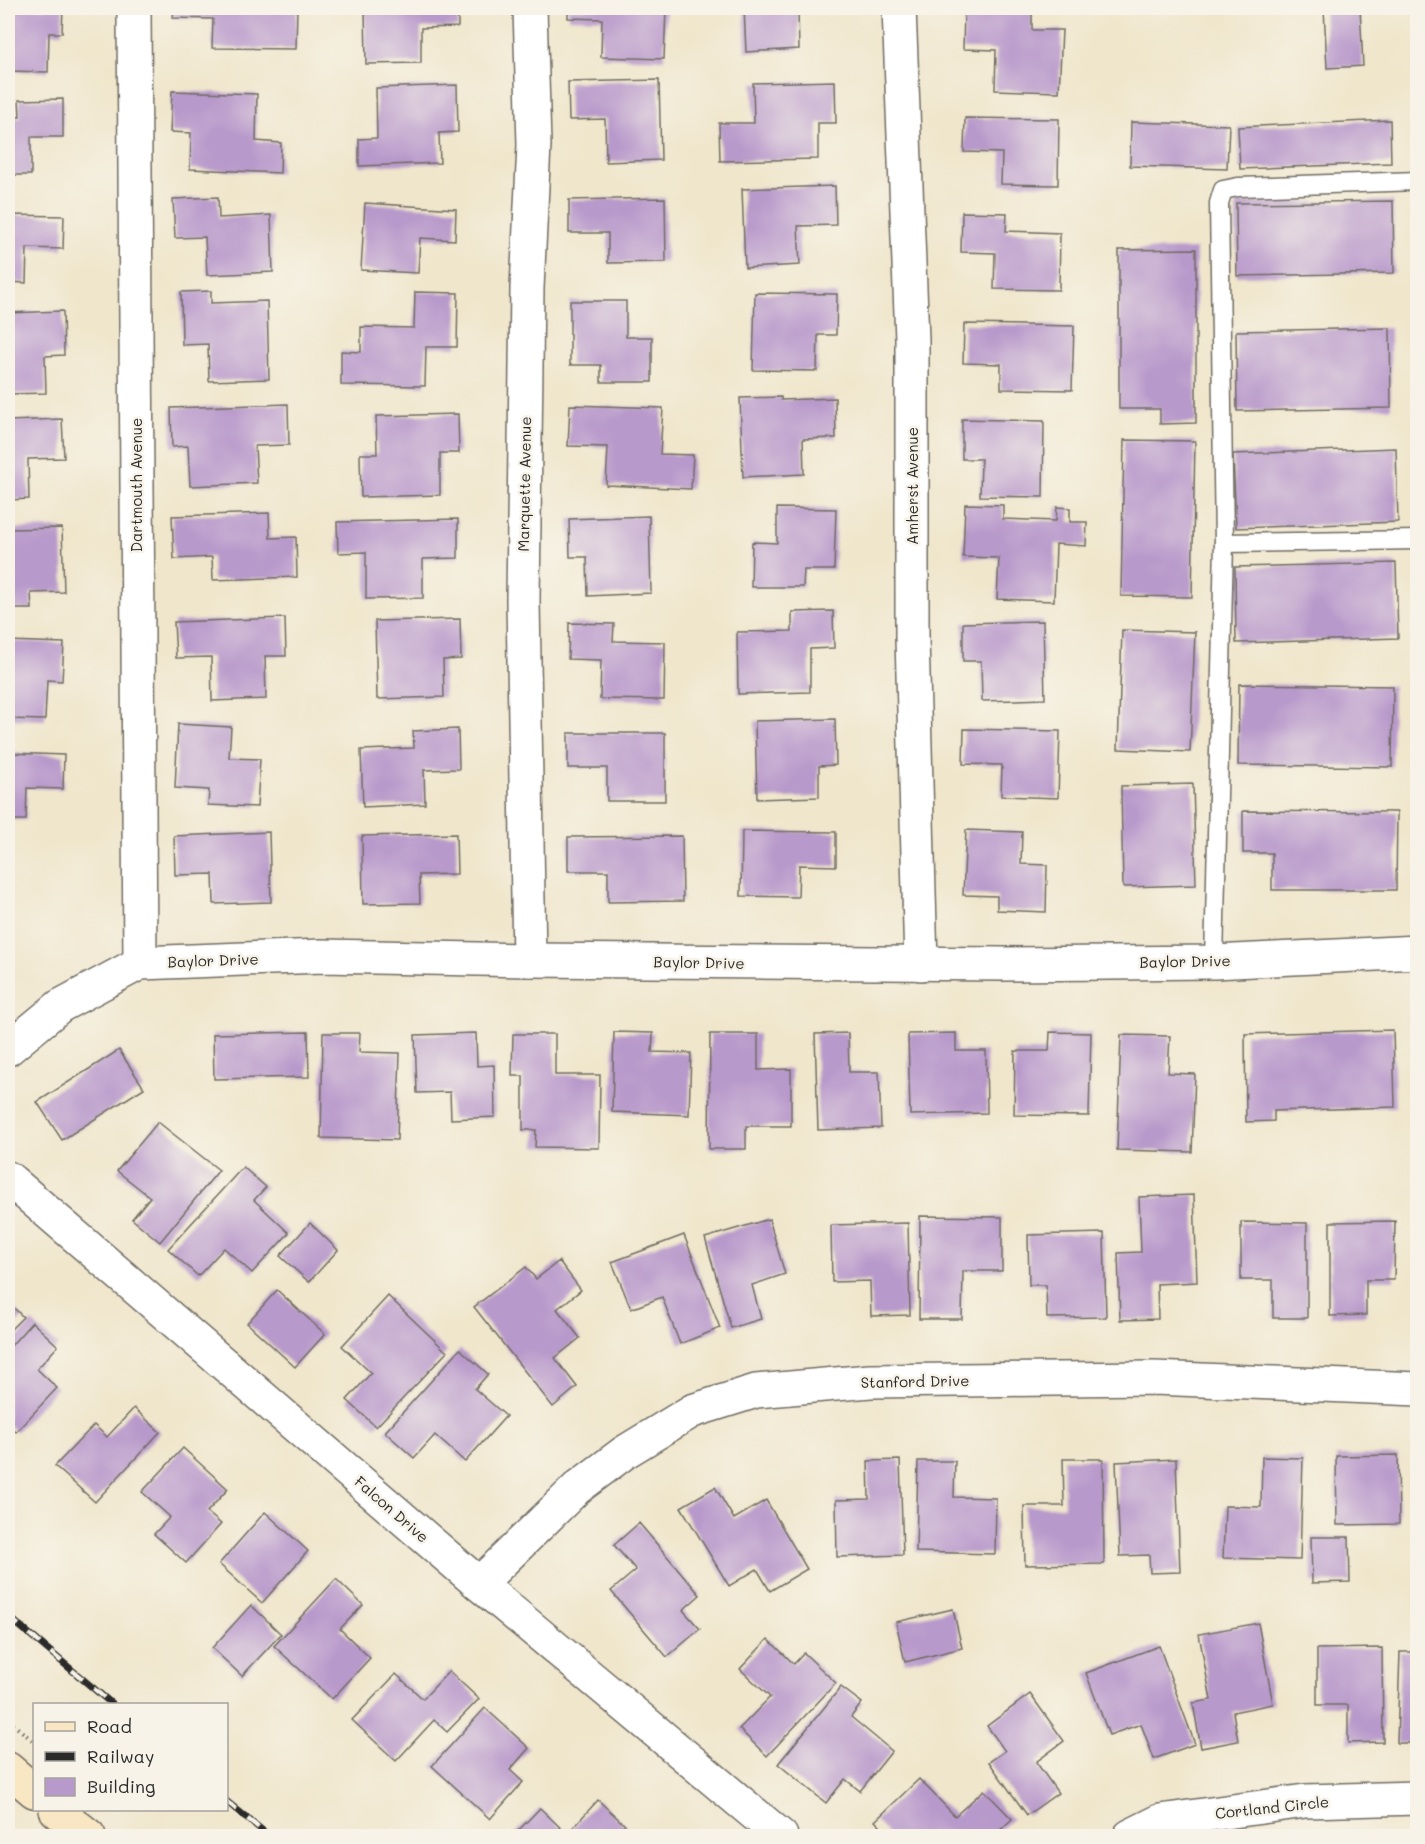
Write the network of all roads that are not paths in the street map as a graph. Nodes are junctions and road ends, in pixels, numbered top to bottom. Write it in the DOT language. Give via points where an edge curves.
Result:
graph roads {
  1 [pos="134,8"];
  2 [pos="530,8"];
  3 [pos="899,8"];
  4 [pos="1418,181"];
  5 [pos="1418,540"];
  6 [pos="1224,543"];
  7 [pos="1418,952"];
  8 [pos="529,960"];
  9 [pos="1214,962"];
  10 [pos="140,963"];
  11 [pos="921,964"];
  12 [pos="8,1049"];
  13 [pos="8,1178"];
  14 [pos="1418,1389"];
  15 [pos="479,1584"];
  16 [pos="8,1769"];
  17 [pos="33,1790"];
  18 [pos="1418,1798"];
  19 [pos="58,1811"];
  20 [pos="89,1836"];
  21 [pos="781,1836"];
  22 [pos="1130,1836"];
  1 -- 10 [label="street, Dartmouth Avenue"];
  2 -- 8 [label="street, Marquette Avenue" via="534,145 527,288 523,600"];
  3 -- 11 [label="street, Amherst Avenue" via="912,339 912,638"];
  4 -- 6 [label="lane" via="1223,190 1218,215"];
  5 -- 6 [label="lane"];
  6 -- 9 [label="lane"];
  7 -- 9 [label="street, Baylor Drive"];
  8 -- 10 [label="street, Baylor Drive" via="322,956"];
  8 -- 11 [label="street, Baylor Drive"];
  9 -- 11 [label="street, Baylor Drive"];
  10 -- 12 [label="street, Baylor Drive" via="60,1005"];
  13 -- 15 [label="street, Falcon Drive"];
  14 -- 15 [label="street, Stanford Drive" via="1154,1378 870,1381 756,1391 692,1411 625,1452 577,1488"];
  15 -- 21 [label="street, Falcon Drive"];
  16 -- 17 [label="main road"];
  18 -- 22 [label="street, Cortland Circle" via="1305,1801 1160,1821"];
  19 -- 20 [label="main road"];
}
